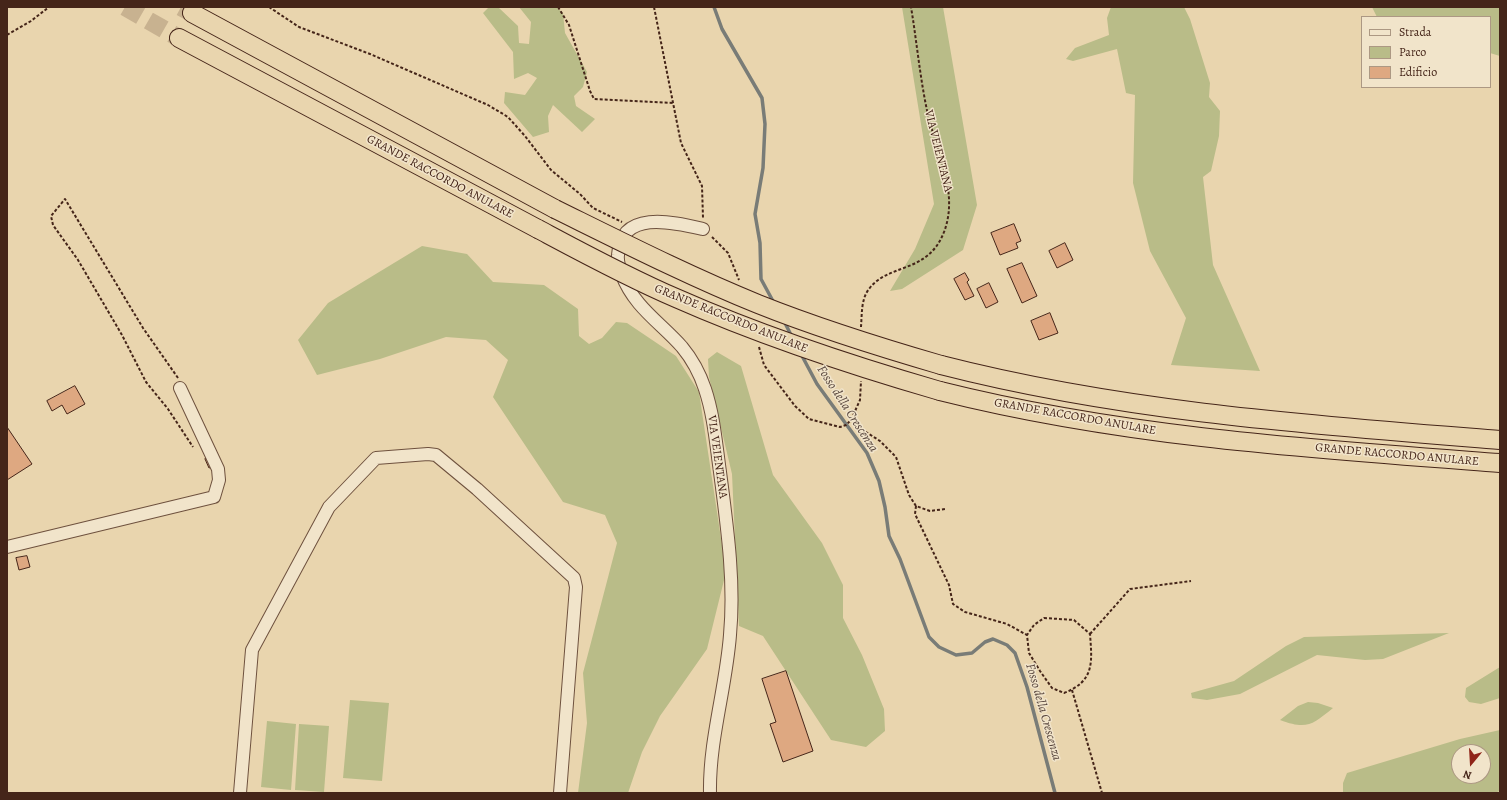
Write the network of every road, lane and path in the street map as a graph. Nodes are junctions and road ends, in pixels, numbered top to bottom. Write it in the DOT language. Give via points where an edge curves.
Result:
graph roads {
  1 [pos="49,7"];
  2 [pos="269,7"];
  3 [pos="558,7"];
  4 [pos="654,7"];
  5 [pos="911,7"];
  6 [pos="192,13"];
  7 [pos="7,35"];
  8 [pos="179,38"];
  9 [pos="674,103"];
  10 [pos="632,227"];
  11 [pos="703,229"];
  12 [pos="861,330"];
  13 [pos="861,377"];
  14 [pos="180,388"];
  15 [pos="853,417"];
  16 [pos="840,427"];
  17 [pos="1500,440"];
  18 [pos="196,451"];
  19 [pos="1500,463"];
  20 [pos="916,506"];
  21 [pos="945,509"];
  22 [pos="7,547"];
  23 [pos="1190,581"];
  24 [pos="1090,634"];
  25 [pos="1027,635"];
  26 [pos="1072,690"];
  27 [pos="240,793"];
  28 [pos="560,793"];
  29 [pos="710,793"];
  30 [pos="1102,793"];
  1 -- 7 [label="path"];
  2 -- 10 [label="path" via="299,27 370,54 488,105 508,117 551,170 593,208"];
  3 -- 9 [label="path" via="569,25 594,99"];
  4 -- 9 [label="path"];
  5 -- 12 [label="path, VIA VEIENTANA" via="928,114 950,194 948,219 943,234 922,260 880,279 868,289 862,306"];
  6 -- 17 [label="highway, GRANDE RACCORDO ANULARE, bridge" via="555,209 672,266 759,304 840,334 941,365 1030,386 1160,408 1319,425"];
  8 -- 19 [label="highway, GRANDE RACCORDO ANULARE, bridge" via="651,287 723,318 825,356 940,391 1037,413 1168,433"];
  9 -- 11 [label="path" via="682,143 702,186"];
  10 -- 11 [label="street" via="647,222 665,221"];
  10 -- 29 [label="street, VIA VEIENTANA" via="622,240 618,256 625,282 640,306 677,341 691,360 705,389 716,438 728,535 731,606 729,648 713,748"];
  13 -- 15 [label="path" via="860,400"];
  14 -- 18 [label="path" via="179,380 143,328 65,199 51,216 53,225 78,260 146,382"];
  14 -- 22 [label="street" via="216,465 219,480 214,497"];
  15 -- 16 [label="path"];
  15 -- 20 [label="path" via="858,427 880,441 896,457 909,495"];
  20 -- 21 [label="path" via="930,511"];
  20 -- 25 [label="path" via="915,514 949,585 953,604 965,612 1007,624"];
  23 -- 24 [label="path" via="1130,589"];
  24 -- 25 [label="path" via="1074,620 1044,618 1034,625"];
  24 -- 26 [label="path" via="1092,663 1085,680"];
  25 -- 26 [label="path" via="1028,653 1052,688 1064,693"];
  26 -- 30 [label="path"];
  27 -- 28 [label="street" via="252,650 329,507 376,458 428,454 436,455 574,578 576,588"];
}
